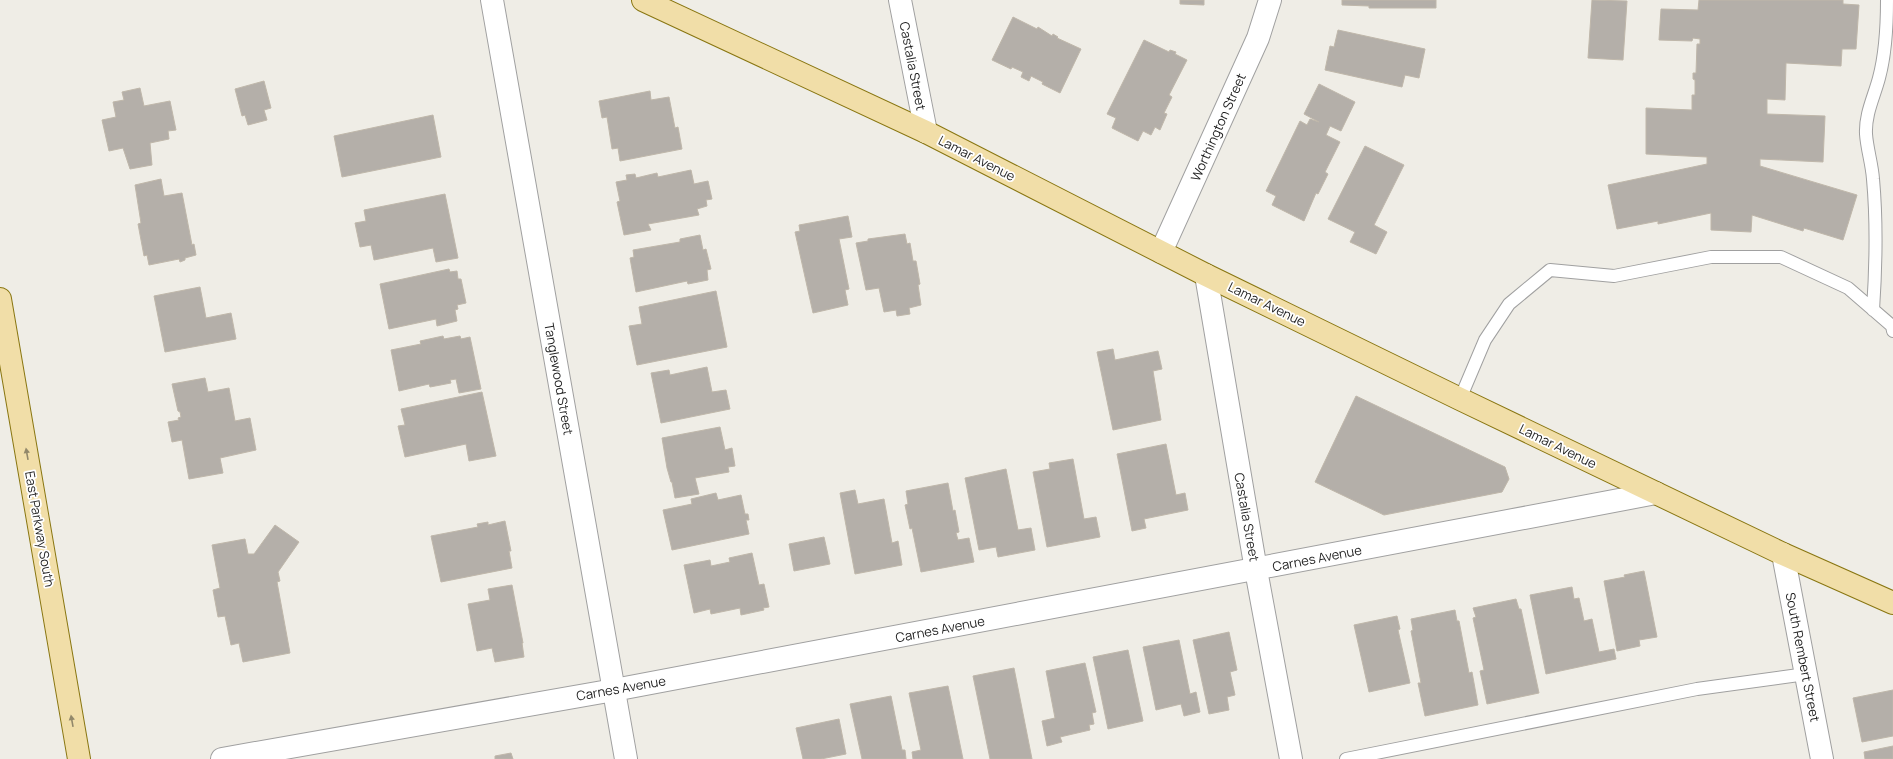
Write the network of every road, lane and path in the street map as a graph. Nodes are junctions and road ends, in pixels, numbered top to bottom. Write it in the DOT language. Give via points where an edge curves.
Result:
graph roads {
  1 [pos="492,0"];
  2 [pos="643,0"];
  3 [pos="900,0"];
  4 [pos="1270,0"];
  5 [pos="1887,0"];
  6 [pos="926,132"];
  7 [pos="1161,252"];
  8 [pos="1206,275"];
  9 [pos="0,299"];
  10 [pos="1873,310"];
  11 [pos="1893,331"];
  12 [pos="1460,399"];
  13 [pos="1656,493"];
  14 [pos="1783,554"];
  15 [pos="1256,570"];
  16 [pos="1893,603"];
  17 [pos="1806,674"];
  18 [pos="614,690"];
  19 [pos="79,759"];
  20 [pos="222,759"];
  21 [pos="626,759"];
  22 [pos="1291,759"];
  23 [pos="1346,759"];
  24 [pos="1822,759"];
  1 -- 18 [label="street, Tanglewood Street"];
  2 -- 6 [label="main road, Lamar Avenue"];
  3 -- 6 [label="street, Castalia Street"];
  4 -- 7 [label="street, Worthington Street" via="1258,38"];
  5 -- 10 [label="lane" via="1886,47 1879,79 1868,108 1866,134 1873,178 1875,215"];
  6 -- 7 [label="main road, Lamar Avenue"];
  7 -- 8 [label="main road, Lamar Avenue"];
  8 -- 12 [label="main road, Lamar Avenue"];
  8 -- 15 [label="street, Castalia Street"];
  19 -- 9 [label="main road, East Parkway South, one-way"];
  10 -- 11 [label="lane" via="1892,326"];
  10 -- 12 [label="lane" via="1848,288 1781,257 1712,257 1614,276 1550,270 1509,304 1485,340"];
  12 -- 13 [label="main road, Lamar Avenue"];
  13 -- 14 [label="main road, Lamar Avenue"];
  13 -- 15 [label="street, Carnes Avenue"];
  14 -- 16 [label="main road, Lamar Avenue"];
  14 -- 17 [label="street, South Rembert Street"];
  15 -- 18 [label="street, Carnes Avenue"];
  15 -- 22 [label="street, Castalia Street"];
  17 -- 23 [label="lane" via="1697,689"];
  17 -- 24 [label="street, South Rembert Street"];
  18 -- 20 [label="street, Carnes Avenue"];
  18 -- 21 [label="street, Tanglewood Street"];
}
